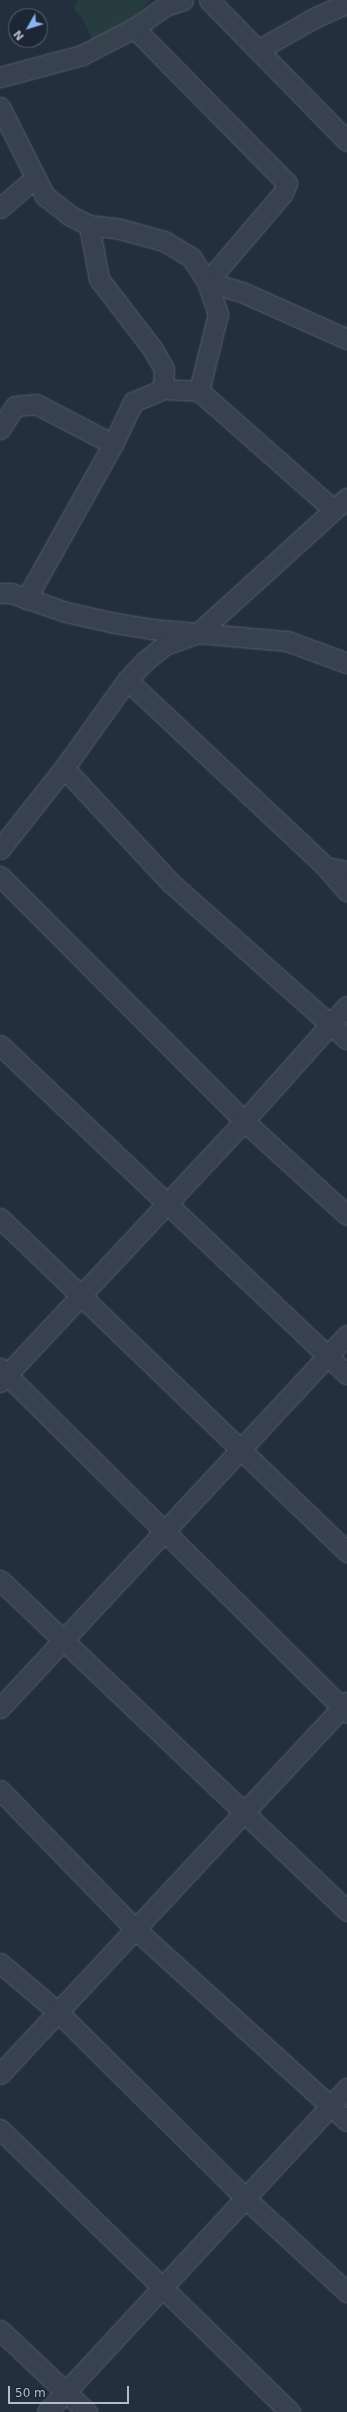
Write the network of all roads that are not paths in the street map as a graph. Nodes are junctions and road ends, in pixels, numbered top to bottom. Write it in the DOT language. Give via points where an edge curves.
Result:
graph roads {
  1 [pos="183,0"];
  2 [pos="209,0"];
  3 [pos="347,3"];
  4 [pos="134,28"];
  5 [pos="258,50"];
  6 [pos="0,77"];
  7 [pos="0,107"];
  8 [pos="346,138"];
  9 [pos="35,178"];
  10 [pos="0,208"];
  11 [pos="89,225"];
  12 [pos="207,282"];
  13 [pos="347,339"];
  14 [pos="163,389"];
  15 [pos="199,391"];
  16 [pos="0,429"];
  17 [pos="113,444"];
  18 [pos="340,504"];
  19 [pos="0,593"];
  20 [pos="26,599"];
  21 [pos="198,633"];
  22 [pos="347,663"];
  23 [pos="127,680"];
  24 [pos="64,768"];
  25 [pos="0,849"];
  26 [pos="326,867"];
  27 [pos="347,871"];
  28 [pos="0,876"];
  29 [pos="347,891"];
  30 [pos="347,1006"];
  31 [pos="331,1024"];
  32 [pos="347,1039"];
  33 [pos="0,1044"];
  34 [pos="244,1121"];
  35 [pos="166,1202"];
  36 [pos="347,1215"];
  37 [pos="0,1218"];
  38 [pos="80,1295"];
  39 [pos="347,1335"];
  40 [pos="327,1355"];
  41 [pos="347,1374"];
  42 [pos="2,1375"];
  43 [pos="240,1449"];
  44 [pos="164,1531"];
  45 [pos="347,1552"];
  46 [pos="0,1580"];
  47 [pos="63,1640"];
  48 [pos="345,1707"];
  49 [pos="0,1708"];
  50 [pos="0,1790"];
  51 [pos="244,1813"];
  52 [pos="347,1911"];
  53 [pos="134,1928"];
  54 [pos="0,1963"];
  55 [pos="58,2012"];
  56 [pos="0,2074"];
  57 [pos="347,2088"];
  58 [pos="331,2105"];
  59 [pos="347,2121"];
  60 [pos="0,2129"];
  61 [pos="245,2198"];
  62 [pos="162,2287"];
  63 [pos="347,2292"];
  64 [pos="0,2330"];
  65 [pos="65,2392"];
  66 [pos="46,2412"];
  67 [pos="86,2412"];
  68 [pos="290,2412"];
  1 -- 4 [label="street" via="165,6"];
  2 -- 5 [label="street"];
  3 -- 5 [label="street" via="314,18"];
  4 -- 6 [label="street" via="82,55"];
  4 -- 12 [label="street" via="287,183 283,193"];
  5 -- 8 [label="street"];
  7 -- 9 [label="street"];
  9 -- 10 [label="street"];
  9 -- 11 [label="street" via="45,196 69,215"];
  11 -- 12 [label="street" via="120,229 164,240 192,257"];
  11 -- 14 [label="street" via="99,279 152,348 164,369"];
  12 -- 13 [label="street" via="242,292"];
  12 -- 15 [label="street" via="218,314"];
  14 -- 15 [label="street"];
  14 -- 17 [label="street" via="133,402"];
  15 -- 18 [label="street"];
  16 -- 17 [label="street" via="15,406 36,404"];
  17 -- 20 [label="street"];
  18 -- 21 [label="street"];
  19 -- 20 [label="street" via="11,593"];
  20 -- 21 [label="street" via="66,612 115,623"];
  21 -- 22 [label="street" via="287,641"];
  21 -- 23 [label="street" via="165,645"];
  23 -- 24 [label="street"];
  23 -- 26 [label="street"];
  24 -- 25 [label="street"];
  24 -- 31 [label="street" via="172,883"];
  26 -- 27 [label="street"];
  26 -- 29 [label="street"];
  28 -- 34 [label="street"];
  30 -- 31 [label="street"];
  31 -- 32 [label="street"];
  31 -- 34 [label="street"];
  33 -- 35 [label="street"];
  34 -- 35 [label="street"];
  34 -- 36 [label="street"];
  35 -- 38 [label="street"];
  35 -- 40 [label="street"];
  37 -- 38 [label="street"];
  38 -- 42 [label="street"];
  38 -- 43 [label="street"];
  39 -- 40 [label="street"];
  40 -- 41 [label="street"];
  40 -- 43 [label="street"];
  42 -- 44 [label="street"];
  43 -- 44 [label="street"];
  43 -- 45 [label="street"];
  44 -- 47 [label="street"];
  44 -- 48 [label="street"];
  46 -- 47 [label="street"];
  47 -- 49 [label="street"];
  47 -- 51 [label="street"];
  48 -- 51 [label="street"];
  50 -- 53 [label="street"];
  51 -- 52 [label="street"];
  51 -- 53 [label="street"];
  53 -- 55 [label="street"];
  53 -- 58 [label="street"];
  54 -- 55 [label="street"];
  55 -- 56 [label="street"];
  55 -- 61 [label="street"];
  57 -- 58 [label="street"];
  58 -- 59 [label="street"];
  58 -- 61 [label="street"];
  60 -- 62 [label="street"];
  61 -- 62 [label="street"];
  61 -- 63 [label="street"];
  62 -- 65 [label="street"];
  62 -- 68 [label="street"];
  64 -- 65 [label="street"];
  65 -- 66 [label="street"];
  65 -- 67 [label="street"];
}
